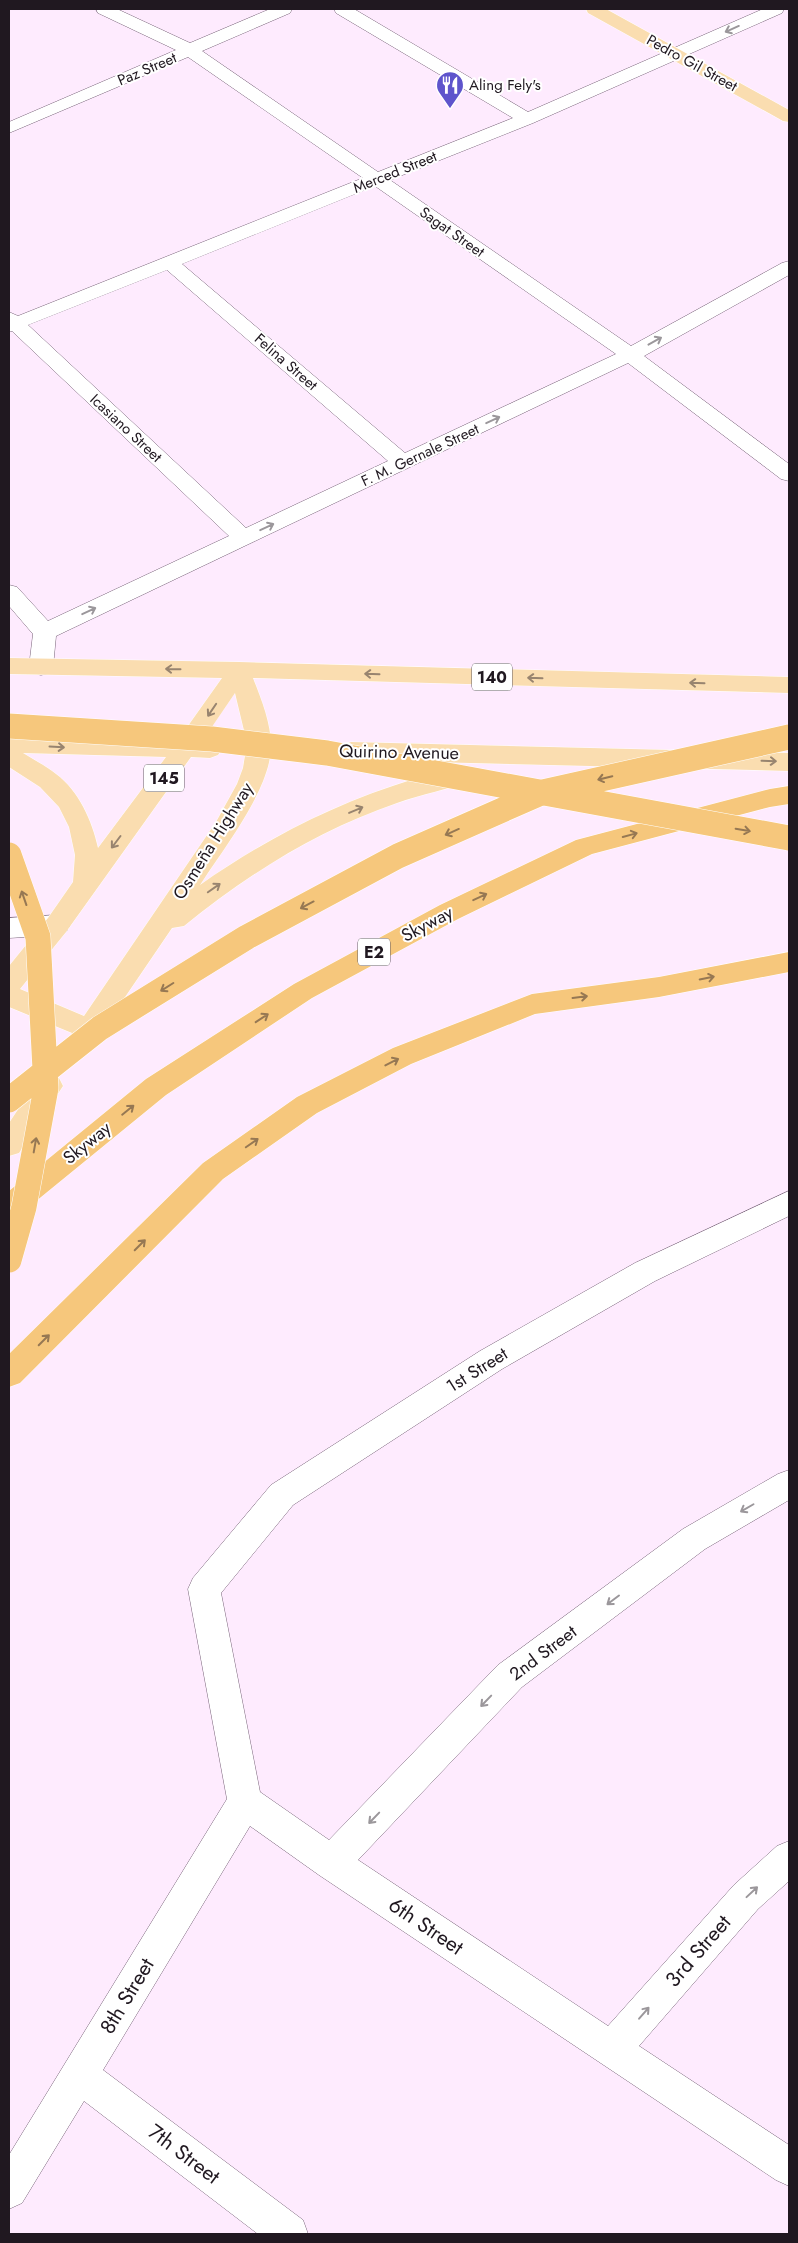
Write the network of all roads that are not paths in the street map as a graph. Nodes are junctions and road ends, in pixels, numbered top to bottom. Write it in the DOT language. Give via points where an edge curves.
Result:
graph roads {
  1 [pos="104,9"];
  2 [pos="284,9"];
  3 [pos="342,9"];
  4 [pos="594,9"];
  5 [pos="776,9"];
  6 [pos="190,50"];
  7 [pos="676,54"];
  8 [pos="789,117"];
  9 [pos="527,119"];
  10 [pos="9,128"];
  11 [pos="377,180"];
  12 [pos="170,262"];
  13 [pos="789,267"];
  14 [pos="11,323"];
  15 [pos="630,355"];
  16 [pos="403,463"];
  17 [pos="789,474"];
  18 [pos="244,538"];
  19 [pos="9,592"];
  20 [pos="45,632"];
  21 [pos="9,666"];
  22 [pos="41,667"];
  23 [pos="239,670"];
  24 [pos="789,685"];
  25 [pos="9,726"];
  26 [pos="789,737"];
  27 [pos="9,744"];
  28 [pos="185,749"];
  29 [pos="260,749"];
  30 [pos="9,756"];
  31 [pos="597,756"];
  32 [pos="789,762"];
  33 [pos="789,795"];
  34 [pos="789,838"];
  35 [pos="9,855"];
  36 [pos="85,884"];
  37 [pos="57,925"];
  38 [pos="9,928"];
  39 [pos="150,942"];
  40 [pos="789,962"];
  41 [pos="9,984"];
  42 [pos="9,996"];
  43 [pos="89,1029"];
  44 [pos="9,1100"];
  45 [pos="9,1145"];
  46 [pos="789,1203"];
  47 [pos="9,1206"];
  48 [pos="9,1260"];
  49 [pos="9,1374"];
  50 [pos="789,1484"];
  51 [pos="245,1802"];
  52 [pos="789,1858"];
  53 [pos="331,1863"];
  54 [pos="612,2050"];
  55 [pos="80,2075"];
  56 [pos="789,2167"];
  57 [pos="9,2190"];
  58 [pos="289,2234"];
  1 -- 6 [label="street, Sagat Street"];
  2 -- 6 [label="street, Paz Street"];
  3 -- 9 [label="street"];
  4 -- 7 [label="main road, Pedro Gil Street"];
  5 -- 7 [label="street, Merced Street, one-way"];
  6 -- 10 [label="street, Paz Street"];
  6 -- 11 [label="street, Sagat Street"];
  7 -- 8 [label="main road, Pedro Gil Street"];
  7 -- 9 [label="street, Merced Street"];
  9 -- 11 [label="street, Merced Street"];
  11 -- 12 [label="street, Merced Street"];
  11 -- 15 [label="street, Sagat Street"];
  12 -- 14 [label="street, Merced Street"];
  12 -- 16 [label="street, Felina Street"];
  15 -- 13 [label="street, F. M. Gernale Street, one-way"];
  14 -- 18 [label="street, Icasiano Street"];
  16 -- 15 [label="street, F. M. Gernale Street, one-way"];
  15 -- 17 [label="street, Sagat Street"];
  18 -- 16 [label="street, F. M. Gernale Street, one-way"];
  20 -- 18 [label="street, F. M. Gernale Street, one-way"];
  19 -- 20 [label="street"];
  20 -- 22 [label="street"];
  21 -- 22 [label="main road, 140"];
  23 -- 22 [label="main road, 140, one-way"];
  24 -- 23 [label="main road, 140, one-way"];
  23 -- 28 [label="main road, 145, one-way"];
  23 -- 29 [label="main road, Osmeña Highway" via="251,705"];
  25 -- 34 [label="highway, one-way, bridge" via="212,739 327,753"];
  26 -- 44 [label="highway, one-way, bridge" via="543,792 398,856 247,937 100,1028"];
  27 -- 28 [label="main road, Quirino Avenue, one-way"];
  28 -- 29 [label="main road, Quirino Avenue"];
  28 -- 36 [label="main road, 145, one-way"];
  29 -- 31 [label="main road, Quirino Avenue"];
  29 -- 39 [label="main road, Osmeña Highway" via="254,774 242,801"];
  30 -- 36 [label="main road" via="48,781 68,802 81,827 87,855"];
  31 -- 32 [label="main road, Quirino Avenue, one-way"];
  39 -- 31 [label="main road, one-way" via="201,897 257,858 317,826 372,803 450,778 523,764"];
  47 -- 33 [label="highway, Skyway / E2, one-way, bridge" via="156,1087 303,991 449,912 585,847"];
  48 -- 35 [label="highway, one-way, bridge" via="24,1207 46,1088 38,937"];
  36 -- 37 [label="main road, 145"];
  37 -- 38 [label="street"];
  37 -- 41 [label="main road, 145"];
  39 -- 43 [label="main road, Osmeña Highway"];
  49 -- 40 [label="highway, one-way" via="212,1172 307,1105 402,1056 532,1004 659,987"];
  42 -- 43 [label="main road"];
  43 -- 45 [label="main road, Osmeña Highway"];
  46 -- 51 [label="street, 1st Street" via="645,1272 508,1350 282,1495 204,1589"];
  50 -- 53 [label="street, 2nd Street, one-way" via="694,1539 510,1676"];
  51 -- 53 [label="street, 6th Street"];
  51 -- 55 [label="street, 8th Street"];
  54 -- 52 [label="street, 3rd Street, one-way" via="746,1897"];
  53 -- 54 [label="street, 6th Street"];
  54 -- 56 [label="street, 6th Street"];
  55 -- 57 [label="street, 8th Street"];
  55 -- 58 [label="street, 7th Street"];
}
